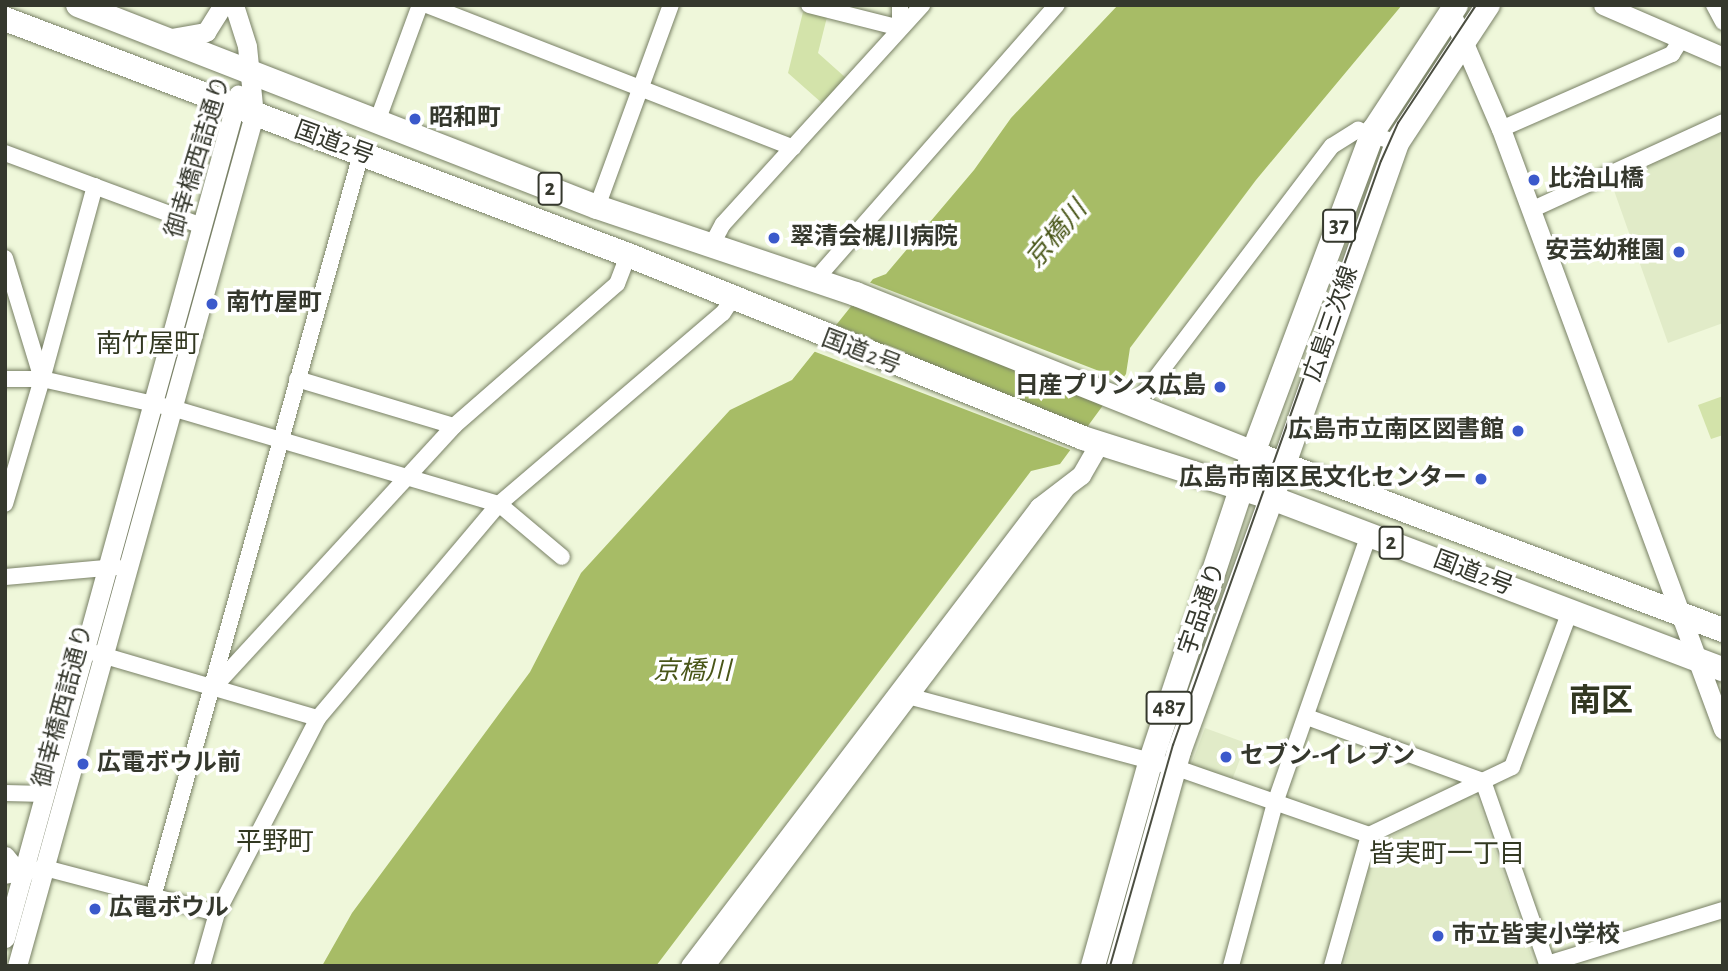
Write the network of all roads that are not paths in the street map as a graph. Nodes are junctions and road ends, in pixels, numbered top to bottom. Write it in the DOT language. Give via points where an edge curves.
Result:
graph roads {
  1 [pos="78,5"];
  2 [pos="223,5"];
  3 [pos="234,5"];
  4 [pos="420,5"];
  5 [pos="426,5"];
  6 [pos="671,5"];
  7 [pos="809,5"];
  8 [pos="900,5"];
  9 [pos="922,5"];
  10 [pos="1488,5"];
  11 [pos="1603,5"];
  12 [pos="1714,5"];
  13 [pos="1050,8"];
  14 [pos="1454,9"];
  15 [pos="5,19"];
  16 [pos="1723,22"];
  17 [pos="900,28"];
  18 [pos="159,37"];
  19 [pos="1465,41"];
  20 [pos="1680,41"];
  21 [pos="1723,57"];
  22 [pos="248,72"];
  23 [pos="640,88"];
  24 [pos="244,111"];
  25 [pos="378,119"];
  26 [pos="1723,122"];
  27 [pos="1501,129"];
  28 [pos="1374,130"];
  29 [pos="1397,144"];
  30 [pos="793,148"];
  31 [pos="5,153"];
  32 [pos="361,154"];
  33 [pos="95,186"];
  34 [pos="597,207"];
  35 [pos="1531,210"];
  36 [pos="202,226"];
  37 [pos="710,248"];
  38 [pos="628,255"];
  39 [pos="5,258"];
  40 [pos="816,279"];
  41 [pos="732,299"];
  42 [pos="5,379"];
  43 [pos="42,379"];
  44 [pos="297,379"];
  45 [pos="1126,399"];
  46 [pos="164,406"];
  47 [pos="454,426"];
  48 [pos="280,439"];
  49 [pos="1091,440"];
  50 [pos="1253,453"];
  51 [pos="1284,464"];
  52 [pos="407,479"];
  53 [pos="1070,484"];
  54 [pos="1242,489"];
  55 [pos="1272,498"];
  56 [pos="5,504"];
  57 [pos="499,504"];
  58 [pos="1369,534"];
  59 [pos="562,557"];
  60 [pos="118,568"];
  61 [pos="5,577"];
  62 [pos="1570,611"];
  63 [pos="1678,612"];
  64 [pos="1723,629"];
  65 [pos="94,653"];
  66 [pos="1696,659"];
  67 [pos="1723,669"];
  68 [pos="214,687"];
  69 [pos="912,698"];
  70 [pos="1307,717"];
  71 [pos="318,718"];
  72 [pos="1723,729"];
  73 [pos="1163,764"];
  74 [pos="1483,781"];
  75 [pos="5,793"];
  76 [pos="46,794"];
  77 [pos="1275,803"];
  78 [pos="1368,835"];
  79 [pos="5,856"];
  80 [pos="45,868"];
  81 [pos="14,876"];
  82 [pos="153,897"];
  83 [pos="1723,911"];
  84 [pos="218,913"];
  85 [pos="5,938"];
  86 [pos="17,966"];
  87 [pos="202,966"];
  88 [pos="690,966"];
  89 [pos="707,966"];
  90 [pos="1093,966"];
  91 [pos="1119,966"];
  92 [pos="1231,966"];
  93 [pos="1332,966"];
  1 -- 18 [label="main road, 国道2号 / 2"];
  2 -- 18 [label="street" via="206,32 192,39"];
  3 -- 22 [label="street, 御幸橋西詰通り"];
  4 -- 25 [label="street"];
  5 -- 23 [label="street"];
  6 -- 23 [label="street"];
  7 -- 17 [label="street"];
  8 -- 17 [label="street"];
  9 -- 17 [label="street"];
  10 -- 19 [label="main road, 広島三次線 / 37"];
  11 -- 20 [label="street"];
  12 -- 16 [label="street"];
  13 -- 40 [label="street"];
  14 -- 19 [label="street"];
  14 -- 28 [label="main road, 広島三次線 / 37"];
  15 -- 24 [label="main road, 国道2号 / 2"];
  17 -- 30 [label="street"];
  18 -- 22 [label="main road, 国道2号 / 2"];
  19 -- 27 [label="street"];
  19 -- 29 [label="main road, 広島三次線 / 37"];
  20 -- 21 [label="street"];
  20 -- 27 [label="street" via="1672,54"];
  22 -- 24 [label="street, 御幸橋西詰通り"];
  22 -- 25 [label="main road, 国道2号 / 2"];
  23 -- 30 [label="street"];
  23 -- 34 [label="street"];
  24 -- 32 [label="main road, 国道2号 / 2"];
  24 -- 36 [label="street, 御幸橋西詰通り"];
  24 -- 46 [label="street, 御幸橋西詰通り"];
  25 -- 34 [label="main road, 国道2号 / 2"];
  26 -- 35 [label="street"];
  27 -- 35 [label="street"];
  28 -- 29 [label="street"];
  28 -- 45 [label="street" via="1358,130 1332,145"];
  28 -- 50 [label="main road, 広島三次線 / 37"];
  29 -- 51 [label="main road, 広島三次線 / 37"];
  30 -- 37 [label="street" via="723,224"];
  31 -- 33 [label="street"];
  32 -- 38 [label="main road, 国道2号 / 2"];
  32 -- 44 [label="street"];
  33 -- 36 [label="street"];
  33 -- 43 [label="street"];
  34 -- 37 [label="main road, 国道2号 / 2"];
  35 -- 63 [label="street"];
  36 -- 46 [label="street, 御幸橋西詰通り"];
  37 -- 40 [label="main road, 国道2号 / 2"];
  38 -- 41 [label="main road, 国道2号 / 2"];
  38 -- 47 [label="street" via="617,284"];
  39 -- 43 [label="street"];
  40 -- 45 [label="main road, 国道2号 / 2"];
  41 -- 49 [label="main road, 国道2号 / 2"];
  41 -- 57 [label="street" via="723,313"];
  42 -- 43 [label="street"];
  43 -- 46 [label="street"];
  43 -- 56 [label="street"];
  44 -- 47 [label="street"];
  44 -- 48 [label="street"];
  45 -- 50 [label="main road, 国道2号 / 2"];
  46 -- 48 [label="street"];
  46 -- 60 [label="street, 御幸橋西詰通り"];
  47 -- 52 [label="street"];
  48 -- 52 [label="street"];
  48 -- 68 [label="street"];
  49 -- 53 [label="street"];
  49 -- 54 [label="main road, 国道2号 / 2"];
  50 -- 51 [label="main road, 国道2号 / 2"];
  50 -- 54 [label="main road, 宇品通り / 487"];
  51 -- 55 [label="main road, 宇品通り / 487"];
  51 -- 63 [label="main road, 国道2号 / 2"];
  52 -- 57 [label="street"];
  52 -- 68 [label="street"];
  53 -- 69 [label="street"];
  53 -- 88 [label="street" via="1039,507"];
  54 -- 55 [label="main road, 国道2号 / 2"];
  54 -- 73 [label="main road, 宇品通り / 487"];
  55 -- 58 [label="main road, 国道2号 / 2"];
  55 -- 73 [label="main road, 宇品通り / 487"];
  57 -- 59 [label="street"];
  57 -- 71 [label="street"];
  58 -- 62 [label="main road, 国道2号 / 2"];
  58 -- 70 [label="street"];
  60 -- 61 [label="street"];
  60 -- 65 [label="street, 御幸橋西詰通り"];
  62 -- 66 [label="main road, 国道2号 / 2"];
  62 -- 74 [label="street" via="1512,767"];
  63 -- 64 [label="main road, 国道2号 / 2"];
  63 -- 66 [label="street"];
  65 -- 68 [label="street"];
  65 -- 76 [label="street, 御幸橋西詰通り"];
  65 -- 80 [label="street, 御幸橋西詰通り"];
  66 -- 67 [label="main road, 国道2号 / 2"];
  66 -- 72 [label="street"];
  68 -- 71 [label="street"];
  68 -- 82 [label="street"];
  69 -- 73 [label="street"];
  69 -- 89 [label="street"];
  70 -- 74 [label="street"];
  70 -- 77 [label="street"];
  71 -- 84 [label="street" via="288,766"];
  73 -- 77 [label="street"];
  73 -- 90 [label="main road, 宇品通り / 487"];
  73 -- 91 [label="main road, 宇品通り / 487"];
  74 -- 78 [label="street"];
  74 -- 83 [label="street" via="1547,964"];
  75 -- 76 [label="street"];
  76 -- 81 [label="street, 御幸橋西詰通り"];
  77 -- 78 [label="street"];
  77 -- 92 [label="street"];
  78 -- 93 [label="street"];
  79 -- 81 [label="street"];
  80 -- 81 [label="street"];
  80 -- 82 [label="street"];
  80 -- 86 [label="street, 御幸橋西詰通り"];
  81 -- 85 [label="street, 御幸橋西詰通り"];
  82 -- 84 [label="street"];
  84 -- 87 [label="street"];
}
